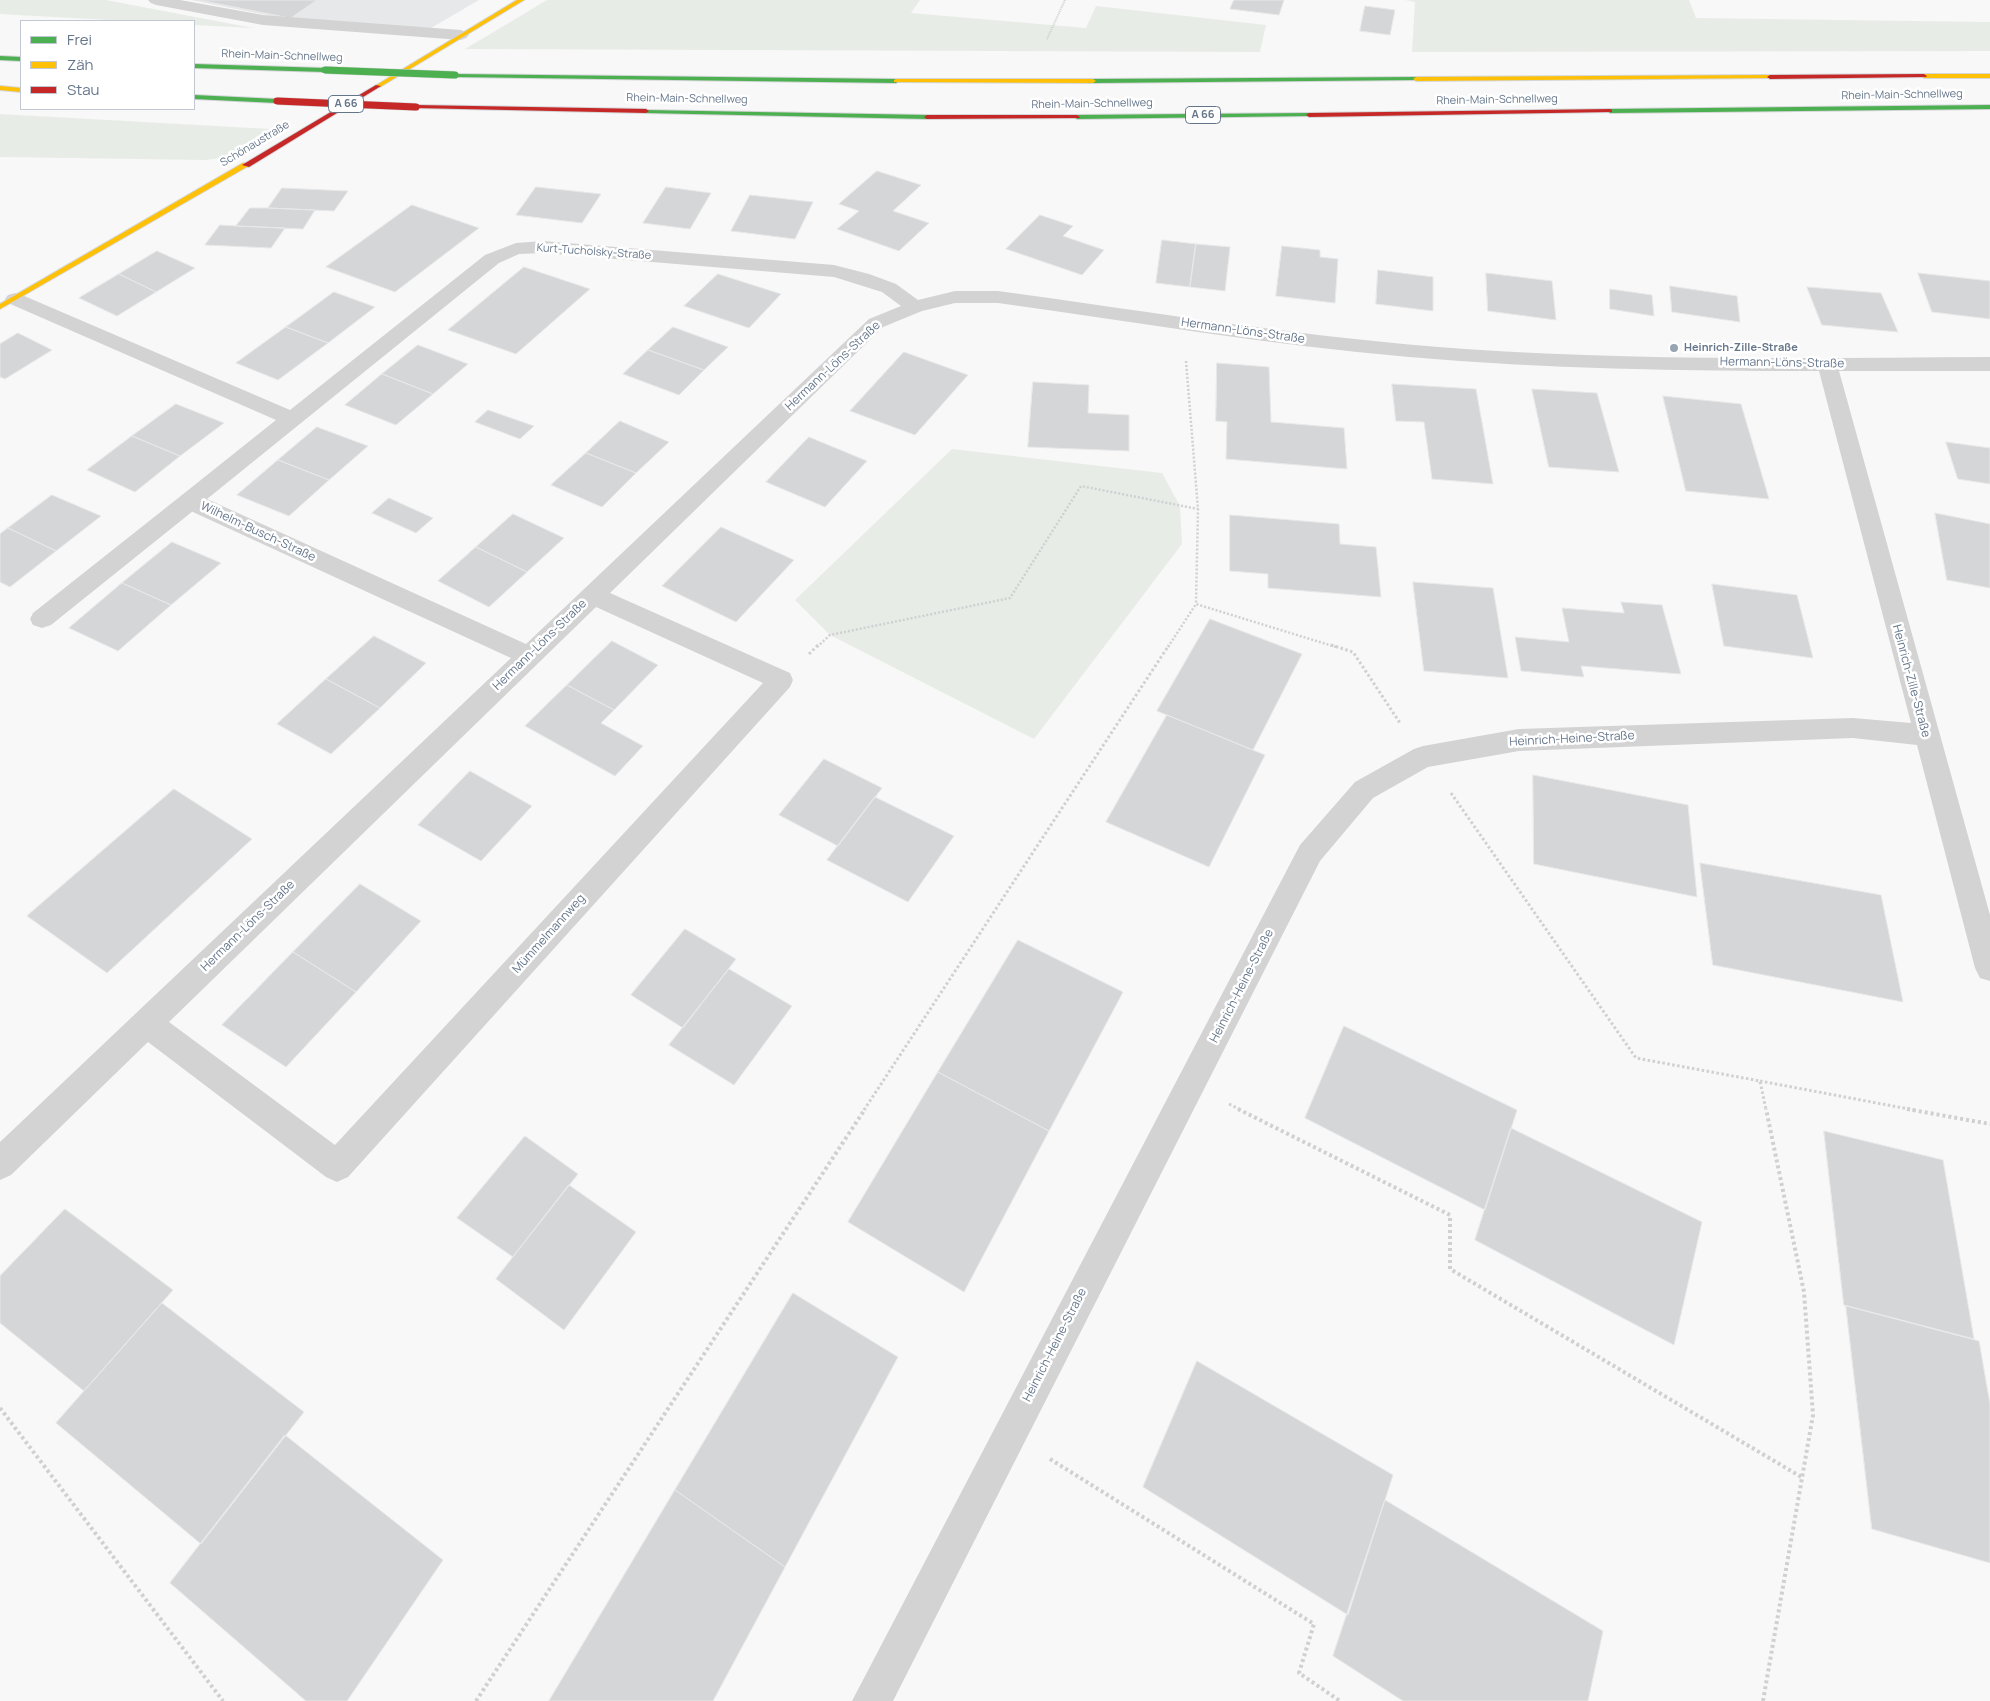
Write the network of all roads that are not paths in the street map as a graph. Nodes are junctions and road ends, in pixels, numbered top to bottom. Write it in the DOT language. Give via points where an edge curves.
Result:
graph roads {
  1 [pos="156,0"];
  2 [pos="521,0"];
  3 [pos="461,35"];
  4 [pos="0,58"];
  5 [pos="20,59"];
  6 [pos="195,66"];
  7 [pos="1990,76"];
  8 [pos="0,88"];
  9 [pos="20,90"];
  10 [pos="195,97"];
  11 [pos="1990,107"];
  12 [pos="8,303"];
  13 [pos="915,307"];
  14 [pos="1827,364"];
  15 [pos="1990,364"];
  16 [pos="292,419"];
  17 [pos="190,501"];
  18 [pos="592,595"];
  19 [pos="42,619"];
  20 [pos="529,656"];
  21 [pos="1926,736"];
  22 [pos="1990,968"];
  23 [pos="147,1023"];
  24 [pos="0,1164"];
  25 [pos="872,1701"];
  1 -- 3 [label="street" via="263,20"];
  2 -- 3 [label="main road, Schönaustraße"];
  3 -- 12 [label="main road, Schönaustraße" via="179,205"];
  4 -- 5 [label="main road"];
  6 -- 7 [label="main road, Rhein-Main-Schnellweg, bridge" via="455,75 986,82"];
  8 -- 9 [label="main road"];
  10 -- 11 [label="main road, Rhein-Main-Schnellweg / A 66, bridge" via="416,107 991,118"];
  12 -- 16 [label="street"];
  13 -- 14 [label="street, Hermann-Löns-Straße" via="955,297 998,296 1325,343 1466,355"];
  13 -- 16 [label="street, Kurt-Tucholsky-Straße" via="889,288 834,271 543,247 516,249 492,259"];
  13 -- 18 [label="street, Hermann-Löns-Straße" via="876,323"];
  14 -- 15 [label="street, Hermann-Löns-Straße"];
  14 -- 21 [label="street, Heinrich-Zille-Straße"];
  16 -- 17 [label="street, Wilhelm-Busch-Straße"];
  17 -- 19 [label="street"];
  17 -- 20 [label="street, Wilhelm-Busch-Straße"];
  18 -- 20 [label="street, Hermann-Löns-Straße"];
  18 -- 23 [label="street, Mümmelmannweg" via="782,680 337,1166"];
  20 -- 23 [label="street, Hermann-Löns-Straße"];
  21 -- 22 [label="street, Heinrich-Zille-Straße"];
  21 -- 25 [label="street, Heinrich-Heine-Straße" via="1853,728 1518,740 1423,757 1364,790 1310,853"];
  23 -- 24 [label="street, Hermann-Löns-Straße"];
}
